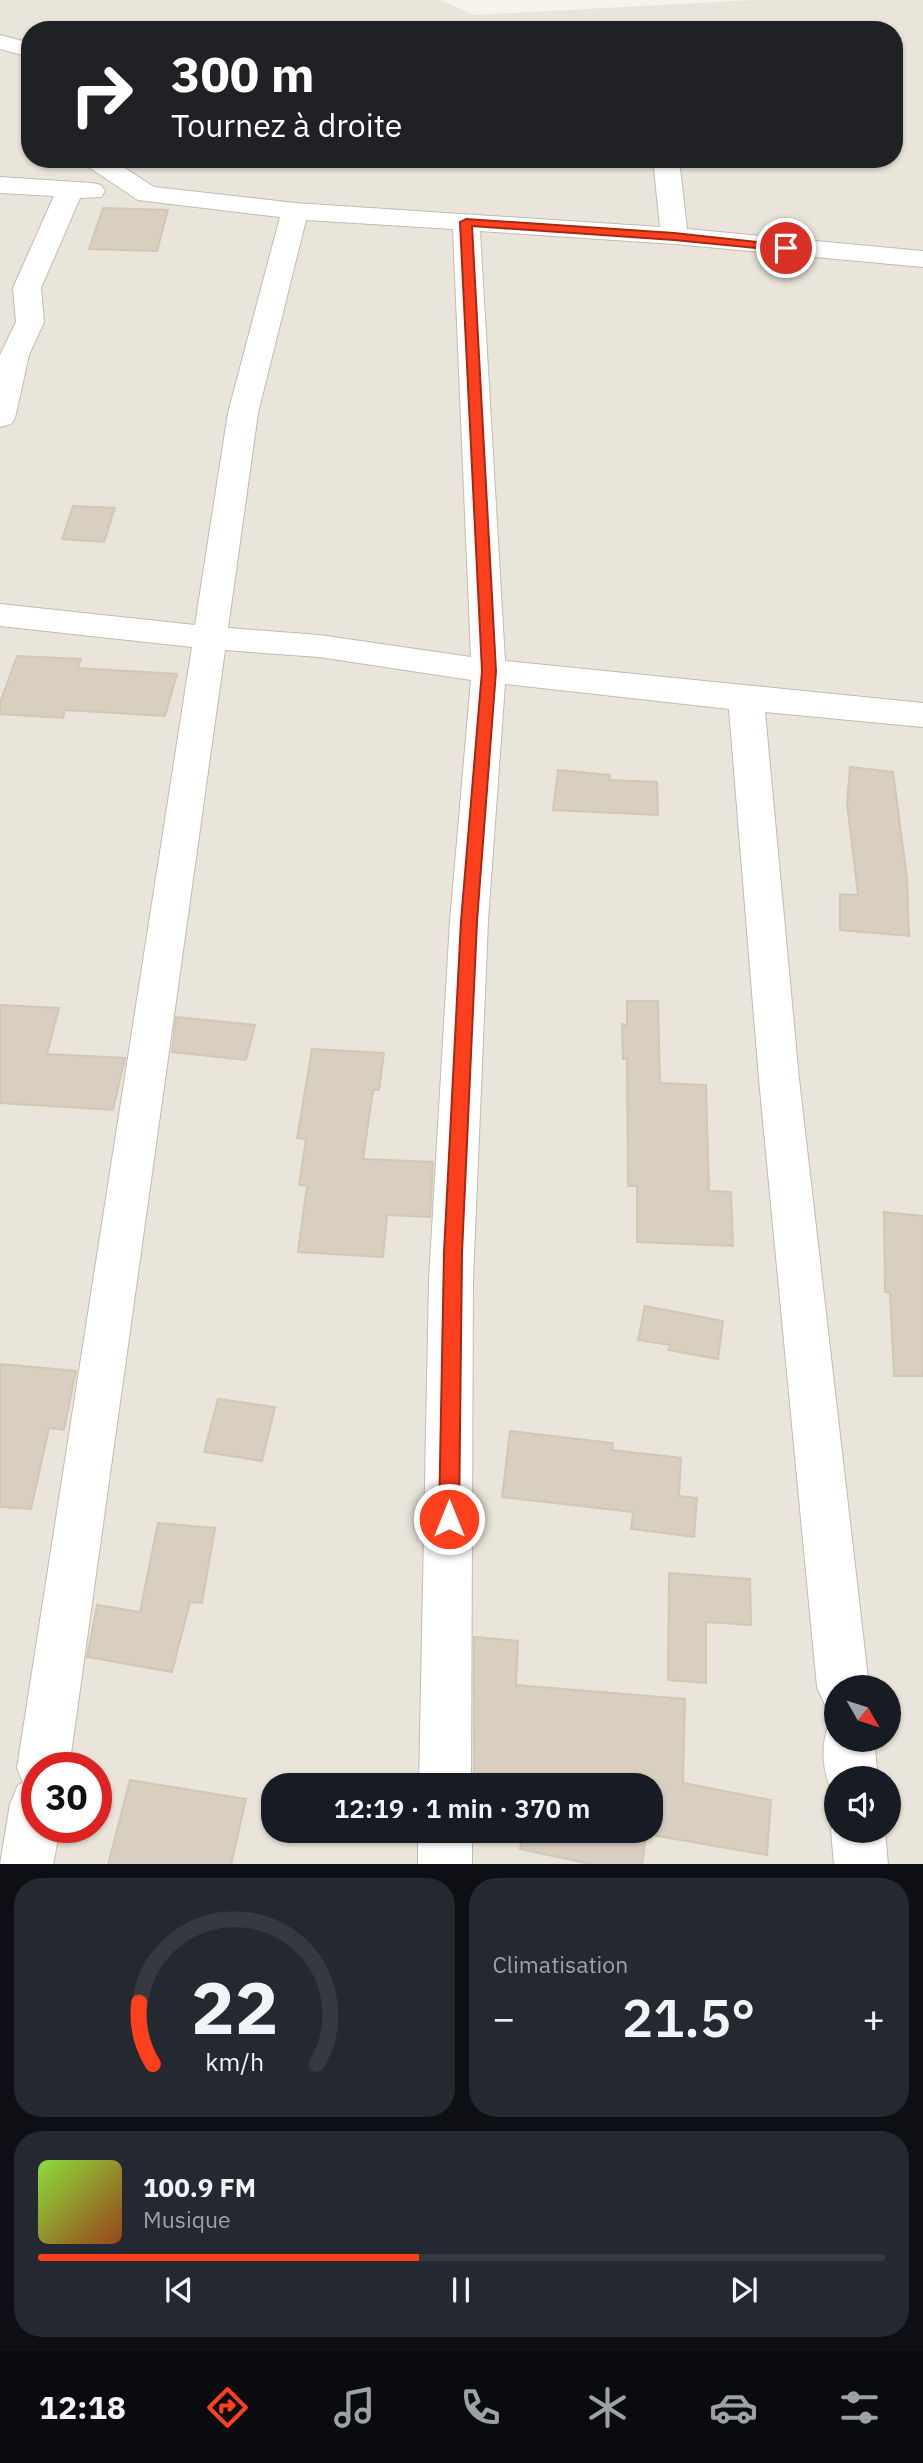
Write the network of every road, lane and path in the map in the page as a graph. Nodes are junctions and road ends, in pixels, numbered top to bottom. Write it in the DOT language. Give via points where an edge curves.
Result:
graph roads {
  1 [pos="0,42"];
  2 [pos="21,48"];
  3 [pos="107,168"];
  4 [pos="667,168"];
  5 [pos="0,185"];
  6 [pos="69,190"];
  7 [pos="147,194"];
  8 [pos="295,211"];
  9 [pos="466,222"];
  10 [pos="674,236"];
  11 [pos="923,259"];
  12 [pos="0,418"];
  13 [pos="0,615"];
  14 [pos="209,638"];
  15 [pos="489,671"];
  16 [pos="746,699"];
  17 [pos="923,715"];
  18 [pos="842,1675"];
  19 [pos="45,1752"];
  20 [pos="446,1773"];
  21 [pos="30,1843"];
  22 [pos="445,1843"];
  23 [pos="859,1843"];
  24 [pos="26,1864"];
  25 [pos="444,1864"];
  26 [pos="861,1864"];
  1 -- 2 [label="street"];
  3 -- 7 [label="street"];
  4 -- 10 [label="street"];
  5 -- 6 [label="street"];
  6 -- 7 [label="street"];
  6 -- 12 [label="street" via="27,288 30,322 9,373"];
  7 -- 8 [label="street"];
  8 -- 9 [label="street"];
  8 -- 14 [label="street" via="243,413"];
  9 -- 10 [label="street"];
  9 -- 15 [label="street"];
  10 -- 11 [label="street"];
  13 -- 14 [label="street"];
  14 -- 15 [label="street" via="319,646"];
  14 -- 19 [label="street"];
  15 -- 16 [label="street"];
  15 -- 20 [label="street" via="469,921 452,1280"];
  16 -- 17 [label="street"];
  16 -- 18 [label="street" via="779,1079"];
  21 -- 24 [label="street"];
  22 -- 25 [label="street"];
  23 -- 26 [label="street"];
}
